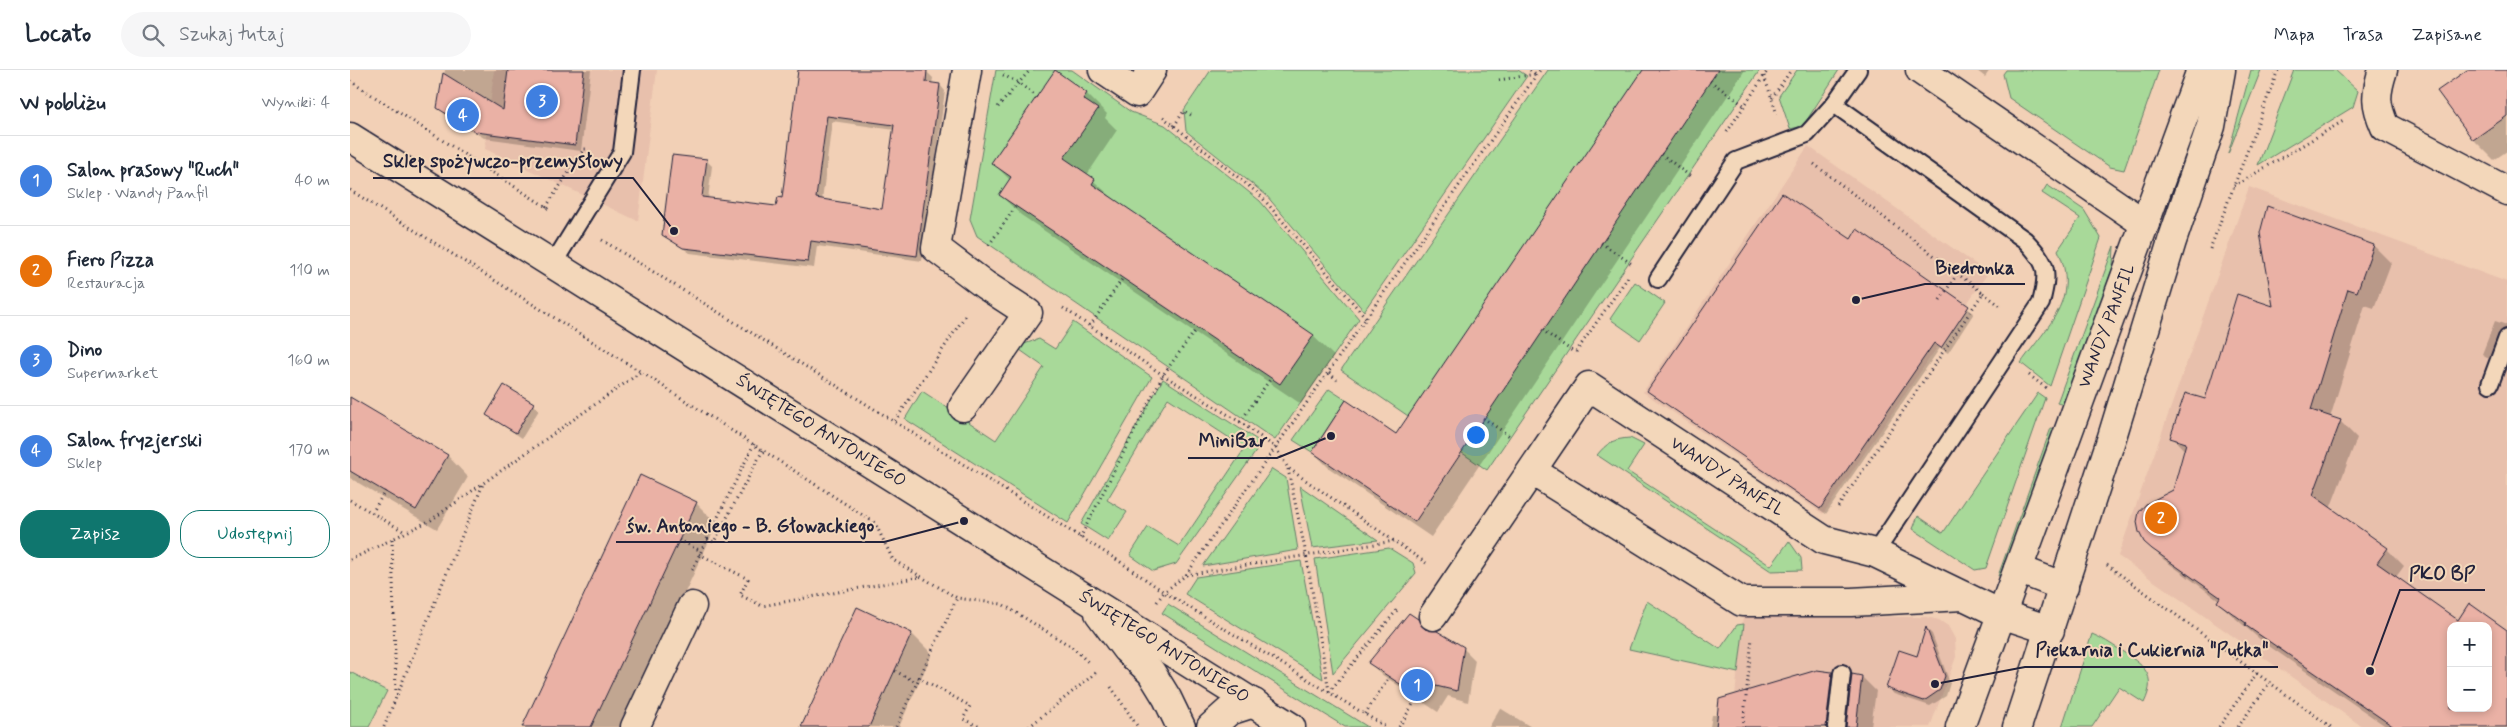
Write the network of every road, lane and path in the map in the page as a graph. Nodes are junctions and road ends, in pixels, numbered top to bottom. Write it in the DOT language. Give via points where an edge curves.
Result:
graph roads {
  1 [pos="632,70"];
  2 [pos="967,70"];
  3 [pos="1030,70"];
  4 [pos="1103,70"];
  5 [pos="1152,70"];
  6 [pos="1530,70"];
  7 [pos="1540,70"];
  8 [pos="1791,70"];
  9 [pos="1858,70"];
  10 [pos="1920,70"];
  11 [pos="2201,70"];
  12 [pos="2221,70"];
  13 [pos="2278,70"];
  14 [pos="1002,74"];
  15 [pos="1537,74"];
  16 [pos="1764,76"];
  17 [pos="1499,80"];
  18 [pos="350,81"];
  19 [pos="1710,81"];
  20 [pos="1019,83"];
  21 [pos="2379,87"];
  22 [pos="1137,93"];
  23 [pos="1037,97"];
  24 [pos="1772,98"];
  25 [pos="1834,104"];
  26 [pos="1744,106"];
  27 [pos="996,110"];
  28 [pos="1191,116"];
  29 [pos="1174,126"];
  30 [pos="350,136"];
  31 [pos="1784,142"];
  32 [pos="1661,154"];
  33 [pos="1695,179"];
  34 [pos="2234,186"];
  35 [pos="350,190"];
  36 [pos="2507,191"];
  37 [pos="1016,206"];
  38 [pos="2145,224"];
  39 [pos="577,225"];
  40 [pos="2172,241"];
  41 [pos="1601,243"];
  42 [pos="2206,258"];
  43 [pos="553,264"];
  44 [pos="1635,266"];
  45 [pos="1957,274"];
  46 [pos="1123,278"];
  47 [pos="1658,279"];
  48 [pos="985,285"];
  49 [pos="1940,300"];
  50 [pos="1057,304"];
  51 [pos="1367,320"];
  52 [pos="1090,326"];
  53 [pos="1197,328"];
  54 [pos="1542,330"];
  55 [pos="2507,338"];
  56 [pos="1576,353"];
  57 [pos="641,372"];
  58 [pos="1328,373"];
  59 [pos="1164,375"];
  60 [pos="1271,378"];
  61 [pos="1337,380"];
  62 [pos="2490,384"];
  63 [pos="963,407"];
  64 [pos="1483,418"];
  65 [pos="895,421"];
  66 [pos="1240,422"];
  67 [pos="1516,440"];
  68 [pos="754,444"];
  69 [pos="1276,448"];
  70 [pos="1288,468"];
  71 [pos="1532,471"];
  72 [pos="483,484"];
  73 [pos="385,491"];
  74 [pos="350,500"];
  75 [pos="1836,510"];
  76 [pos="372,512"];
  77 [pos="406,533"];
  78 [pos="1080,538"];
  79 [pos="392,539"];
  80 [pos="707,539"];
  81 [pos="679,540"];
  82 [pos="1394,541"];
  83 [pos="1875,553"];
  84 [pos="1306,554"];
  85 [pos="350,560"];
  86 [pos="2102,562"];
  87 [pos="1432,567"];
  88 [pos="2018,569"];
  89 [pos="1186,575"];
  90 [pos="920,577"];
  91 [pos="2064,586"];
  92 [pos="1164,592"];
  93 [pos="1965,596"];
  94 [pos="957,598"];
  95 [pos="1091,602"];
  96 [pos="1754,602"];
  97 [pos="692,606"];
  98 [pos="2002,614"];
  99 [pos="1433,616"];
  100 [pos="2050,630"];
  101 [pos="894,671"];
  102 [pos="1098,671"];
  103 [pos="1842,673"];
  104 [pos="2257,673"];
  105 [pos="1102,676"];
  106 [pos="1389,676"];
  107 [pos="918,677"];
  108 [pos="1107,681"];
  109 [pos="916,682"];
  110 [pos="2270,682"];
  111 [pos="1329,692"];
  112 [pos="1418,696"];
  113 [pos="396,698"];
  114 [pos="1365,714"];
  115 [pos="1253,715"];
  116 [pos="384,727"];
  117 [pos="634,727"];
  118 [pos="896,727"];
  119 [pos="980,727"];
  120 [pos="1029,727"];
  121 [pos="1138,727"];
  122 [pos="1180,727"];
  123 [pos="1211,727"];
  124 [pos="1291,727"];
  125 [pos="1386,727"];
  126 [pos="1399,727"];
  127 [pos="1743,727"];
  128 [pos="1836,727"];
  129 [pos="1960,727"];
  130 [pos="2018,727"];
  131 [pos="2219,727"];
  132 [pos="2238,727"];
  133 [pos="2332,727"];
  1 -- 39 [label="lane" via="622,152"];
  2 -- 48 [label="street" via="936,248"];
  3 -- 20 [label="path"];
  4 -- 22 [label="street"];
  5 -- 22 [label="street"];
  6 -- 15 [label="path"];
  7 -- 15 [label="path"];
  8 -- 24 [label="path"];
  9 -- 25 [label="lane"];
  10 -- 38 [label="street"];
  11 -- 38 [label="street, WANDY PANFIL"];
  12 -- 40 [label="street, WANDY PANFIL" via="2210,126"];
  13 -- 34 [label="path"];
  14 -- 20 [label="path"];
  15 -- 17 [label="path"];
  15 -- 51 [label="path"];
  16 -- 24 [label="path"];
  18 -- 39 [label="path"];
  19 -- 26 [label="path"];
  20 -- 23 [label="path"];
  20 -- 27 [label="path"];
  21 -- 34 [label="path"];
  21 -- 36 [label="street" via="2385,128"];
  22 -- 29 [label="path"];
  24 -- 31 [label="path"];
  25 -- 31 [label="lane" via="1807,134"];
  25 -- 83 [label="lane" via="2025,240 2040,256 2047,277 2040,303"];
  28 -- 29 [label="path" via="1184,111"];
  29 -- 51 [label="path" via="1260,195"];
  30 -- 43 [label="street, ŚWIĘTEGO ANTONIEGO"];
  31 -- 45 [label="path"];
  31 -- 47 [label="lane" via="1736,161"];
  32 -- 33 [label="path"];
  34 -- 42 [label="path"];
  35 -- 57 [label="path"];
  37 -- 48 [label="path" via="983,254 999,265"];
  38 -- 40 [label="street"];
  38 -- 88 [label="street, WANDY PANFIL"];
  39 -- 43 [label="lane"];
  39 -- 65 [label="path"];
  40 -- 91 [label="street, WANDY PANFIL"];
  41 -- 44 [label="path"];
  43 -- 95 [label="street, ŚWIĘTEGO ANTONIEGO"];
  45 -- 49 [label="path"];
  45 -- 75 [label="path" via="1983,293"];
  46 -- 52 [label="path"];
  48 -- 63 [label="street" via="1028,313"];
  48 -- 65 [label="path"];
  50 -- 52 [label="path"];
  51 -- 58 [label="path"];
  52 -- 59 [label="path"];
  53 -- 59 [label="path"];
  54 -- 56 [label="path"];
  55 -- 62 [label="lane"];
  57 -- 68 [label="path"];
  57 -- 72 [label="path"];
  58 -- 61 [label="path"];
  58 -- 69 [label="path"];
  59 -- 66 [label="path"];
  59 -- 78 [label="path"];
  60 -- 66 [label="path"];
  64 -- 67 [label="path"];
  65 -- 78 [label="path"];
  66 -- 69 [label="path"];
  68 -- 80 [label="path"];
  68 -- 90 [label="path" via="875,523 894,560"];
  69 -- 70 [label="path"];
  69 -- 89 [label="path"];
  70 -- 82 [label="path"];
  70 -- 84 [label="path"];
  71 -- 83 [label="street, WANDY PANFIL" via="1590,386 1824,540"];
  71 -- 96 [label="street, WANDY PANFIL" via="1742,602"];
  71 -- 99 [label="street, WANDY PANFIL"];
  72 -- 77 [label="path"];
  72 -- 113 [label="path"];
  73 -- 76 [label="path"];
  74 -- 76 [label="path"];
  76 -- 77 [label="path"];
  77 -- 79 [label="path"];
  78 -- 92 [label="path"];
  79 -- 85 [label="path"];
  79 -- 113 [label="path"];
  81 -- 90 [label="path" via="748,579 740,595 762,606"];
  82 -- 84 [label="path"];
  82 -- 87 [label="path"];
  83 -- 93 [label="street, WANDY PANFIL"];
  84 -- 89 [label="path"];
  84 -- 111 [label="path"];
  86 -- 104 [label="path"];
  88 -- 91 [label="street"];
  88 -- 98 [label="street, WANDY PANFIL"];
  89 -- 92 [label="path"];
  90 -- 94 [label="path"];
  91 -- 100 [label="street, WANDY PANFIL"];
  92 -- 111 [label="path"];
  93 -- 96 [label="street, WANDY PANFIL" via="1851,602"];
  93 -- 98 [label="street, WANDY PANFIL"];
  94 -- 102 [label="path" via="1002,604 1072,647"];
  94 -- 107 [label="path"];
  95 -- 115 [label="street, ŚWIĘTEGO ANTONIEGO"];
  95 -- 122 [label="street" via="1126,649 1151,672"];
  96 -- 127 [label="path"];
  97 -- 117 [label="street"];
  98 -- 100 [label="street, WANDY PANFIL"];
  98 -- 129 [label="street, WANDY PANFIL"];
  100 -- 130 [label="street, WANDY PANFIL"];
  101 -- 109 [label="path"];
  102 -- 105 [label="path"];
  102 -- 120 [label="path"];
  103 -- 128 [label="lane"];
  104 -- 110 [label="path"];
  104 -- 131 [label="path"];
  106 -- 114 [label="path"];
  107 -- 109 [label="path"];
  107 -- 119 [label="path" via="970,706 963,719"];
  108 -- 121 [label="path"];
  109 -- 118 [label="path"];
  110 -- 132 [label="path"];
  110 -- 133 [label="path"];
  111 -- 114 [label="path"];
  112 -- 126 [label="path"];
  113 -- 116 [label="path"];
  114 -- 125 [label="path"];
  115 -- 123 [label="street" via="1229,711"];
  115 -- 124 [label="street, ŚWIĘTEGO ANTONIEGO"];
}
